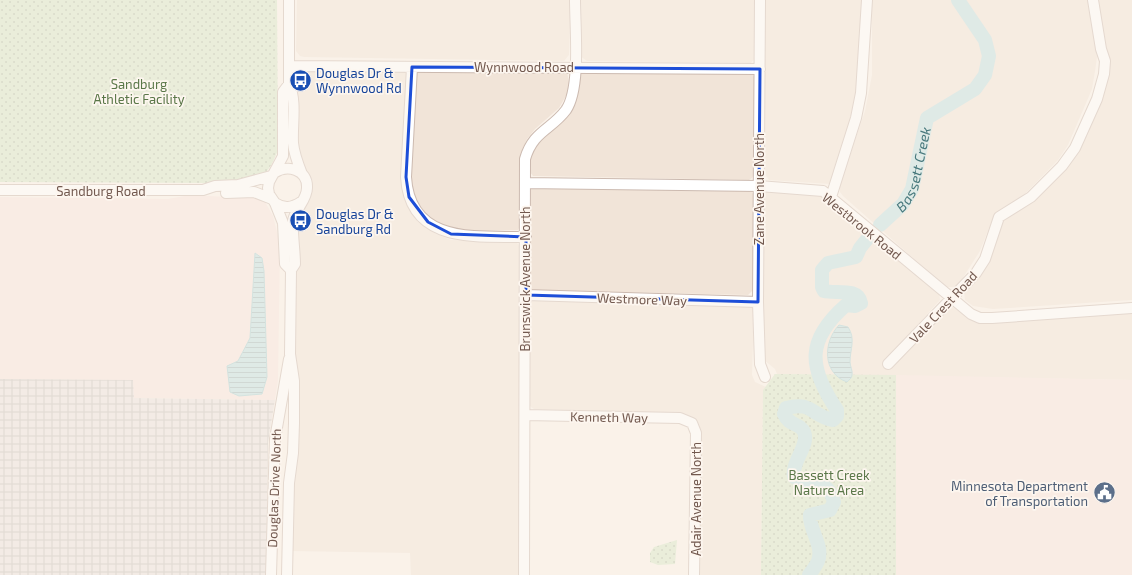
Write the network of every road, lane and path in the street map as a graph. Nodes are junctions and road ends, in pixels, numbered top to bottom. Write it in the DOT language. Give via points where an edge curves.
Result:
graph roads {
  1 [pos="289,0"];
  2 [pos="575,0"];
  3 [pos="760,0"];
  4 [pos="867,0"];
  5 [pos="1093,0"];
  6 [pos="289,66"];
  7 [pos="412,67"];
  8 [pos="575,68"];
  9 [pos="760,69"];
  10 [pos="288,84"];
  11 [pos="302,174"];
  12 [pos="273,175"];
  13 [pos="525,183"];
  14 [pos="759,186"];
  15 [pos="0,190"];
  16 [pos="203,190"];
  17 [pos="831,197"];
  18 [pos="273,201"];
  19 [pos="301,202"];
  20 [pos="526,237"];
  21 [pos="291,270"];
  22 [pos="526,295"];
  23 [pos="952,300"];
  24 [pos="758,302"];
  25 [pos="1132,308"];
  26 [pos="290,354"];
  27 [pos="888,364"];
  28 [pos="765,377"];
  29 [pos="525,415"];
  30 [pos="692,423"];
  31 [pos="271,575"];
  32 [pos="288,575"];
  33 [pos="524,575"];
  34 [pos="694,575"];
  1 -- 6 [label="street, Douglas Drive North"];
  2 -- 8 [label="street, Brunswick Avenue North"];
  3 -- 9 [label="street, Zane Avenue North"];
  4 -- 17 [label="street" via="861,93 856,118"];
  5 -- 23 [label="street, Vale Crest Road" via="1105,61 1104,74 1098,99 1080,138 1069,158 1044,185 1031,197 999,217 985,259"];
  6 -- 7 [label="street, Wynnwood Road"];
  6 -- 10 [label="street, Douglas Drive North"];
  7 -- 8 [label="street, Wynnwood Road"];
  7 -- 20 [label="street" via="406,177 409,197 418,211 428,222 451,234"];
  8 -- 9 [label="street, Wynnwood Road"];
  8 -- 13 [label="street, Brunswick Avenue North" via="574,92 570,102 558,118 534,139 528,149"];
  9 -- 14 [label="street, Zane Avenue North"];
  10 -- 11 [label="street, Douglas Drive North" via="293,92 294,151"];
  10 -- 12 [label="street, Douglas Drive North" via="283,92 283,156"];
  11 -- 12 [label="street" via="288,168"];
  11 -- 19 [label="street, Douglas Drive North" via="308,188"];
  12 -- 16 [label="street, Sandburg Road" via="238,185 215,186"];
  12 -- 18 [label="street, Douglas Drive North" via="268,188"];
  13 -- 14 [label="street, Westbrook Road"];
  13 -- 20 [label="street, Brunswick Avenue North"];
  14 -- 17 [label="street, Westbrook Road" via="823,191"];
  14 -- 24 [label="street, Zane Avenue North"];
  15 -- 16 [label="street, Sandburg Road"];
  16 -- 18 [label="street, Sandburg Road" via="215,193 254,192"];
  17 -- 23 [label="street, Westbrook Road"];
  18 -- 19 [label="street" via="280,206 291,207"];
  18 -- 21 [label="street, Douglas Drive North" via="283,223 285,264"];
  19 -- 21 [label="street, Douglas Drive North" via="293,224 295,264"];
  20 -- 22 [label="street, Brunswick Avenue North"];
  21 -- 26 [label="street, Douglas Drive North"];
  22 -- 24 [label="street, Westmore Way"];
  22 -- 29 [label="street, Brunswick Avenue North"];
  23 -- 25 [label="street, Westbrook Road" via="980,318"];
  23 -- 27 [label="street, Vale Crest Road"];
  24 -- 28 [label="street, Zane Avenue North" via="760,364"];
  26 -- 31 [label="street, Douglas Drive North" via="275,439"];
  26 -- 32 [label="street, Douglas Drive North" via="294,381 294,423 289,483"];
  29 -- 30 [label="street, Kenneth Way" via="680,418"];
  29 -- 33 [label="street, Brunswick Avenue North"];
  30 -- 34 [label="street, Adair Avenue North" via="696,433"];
}
